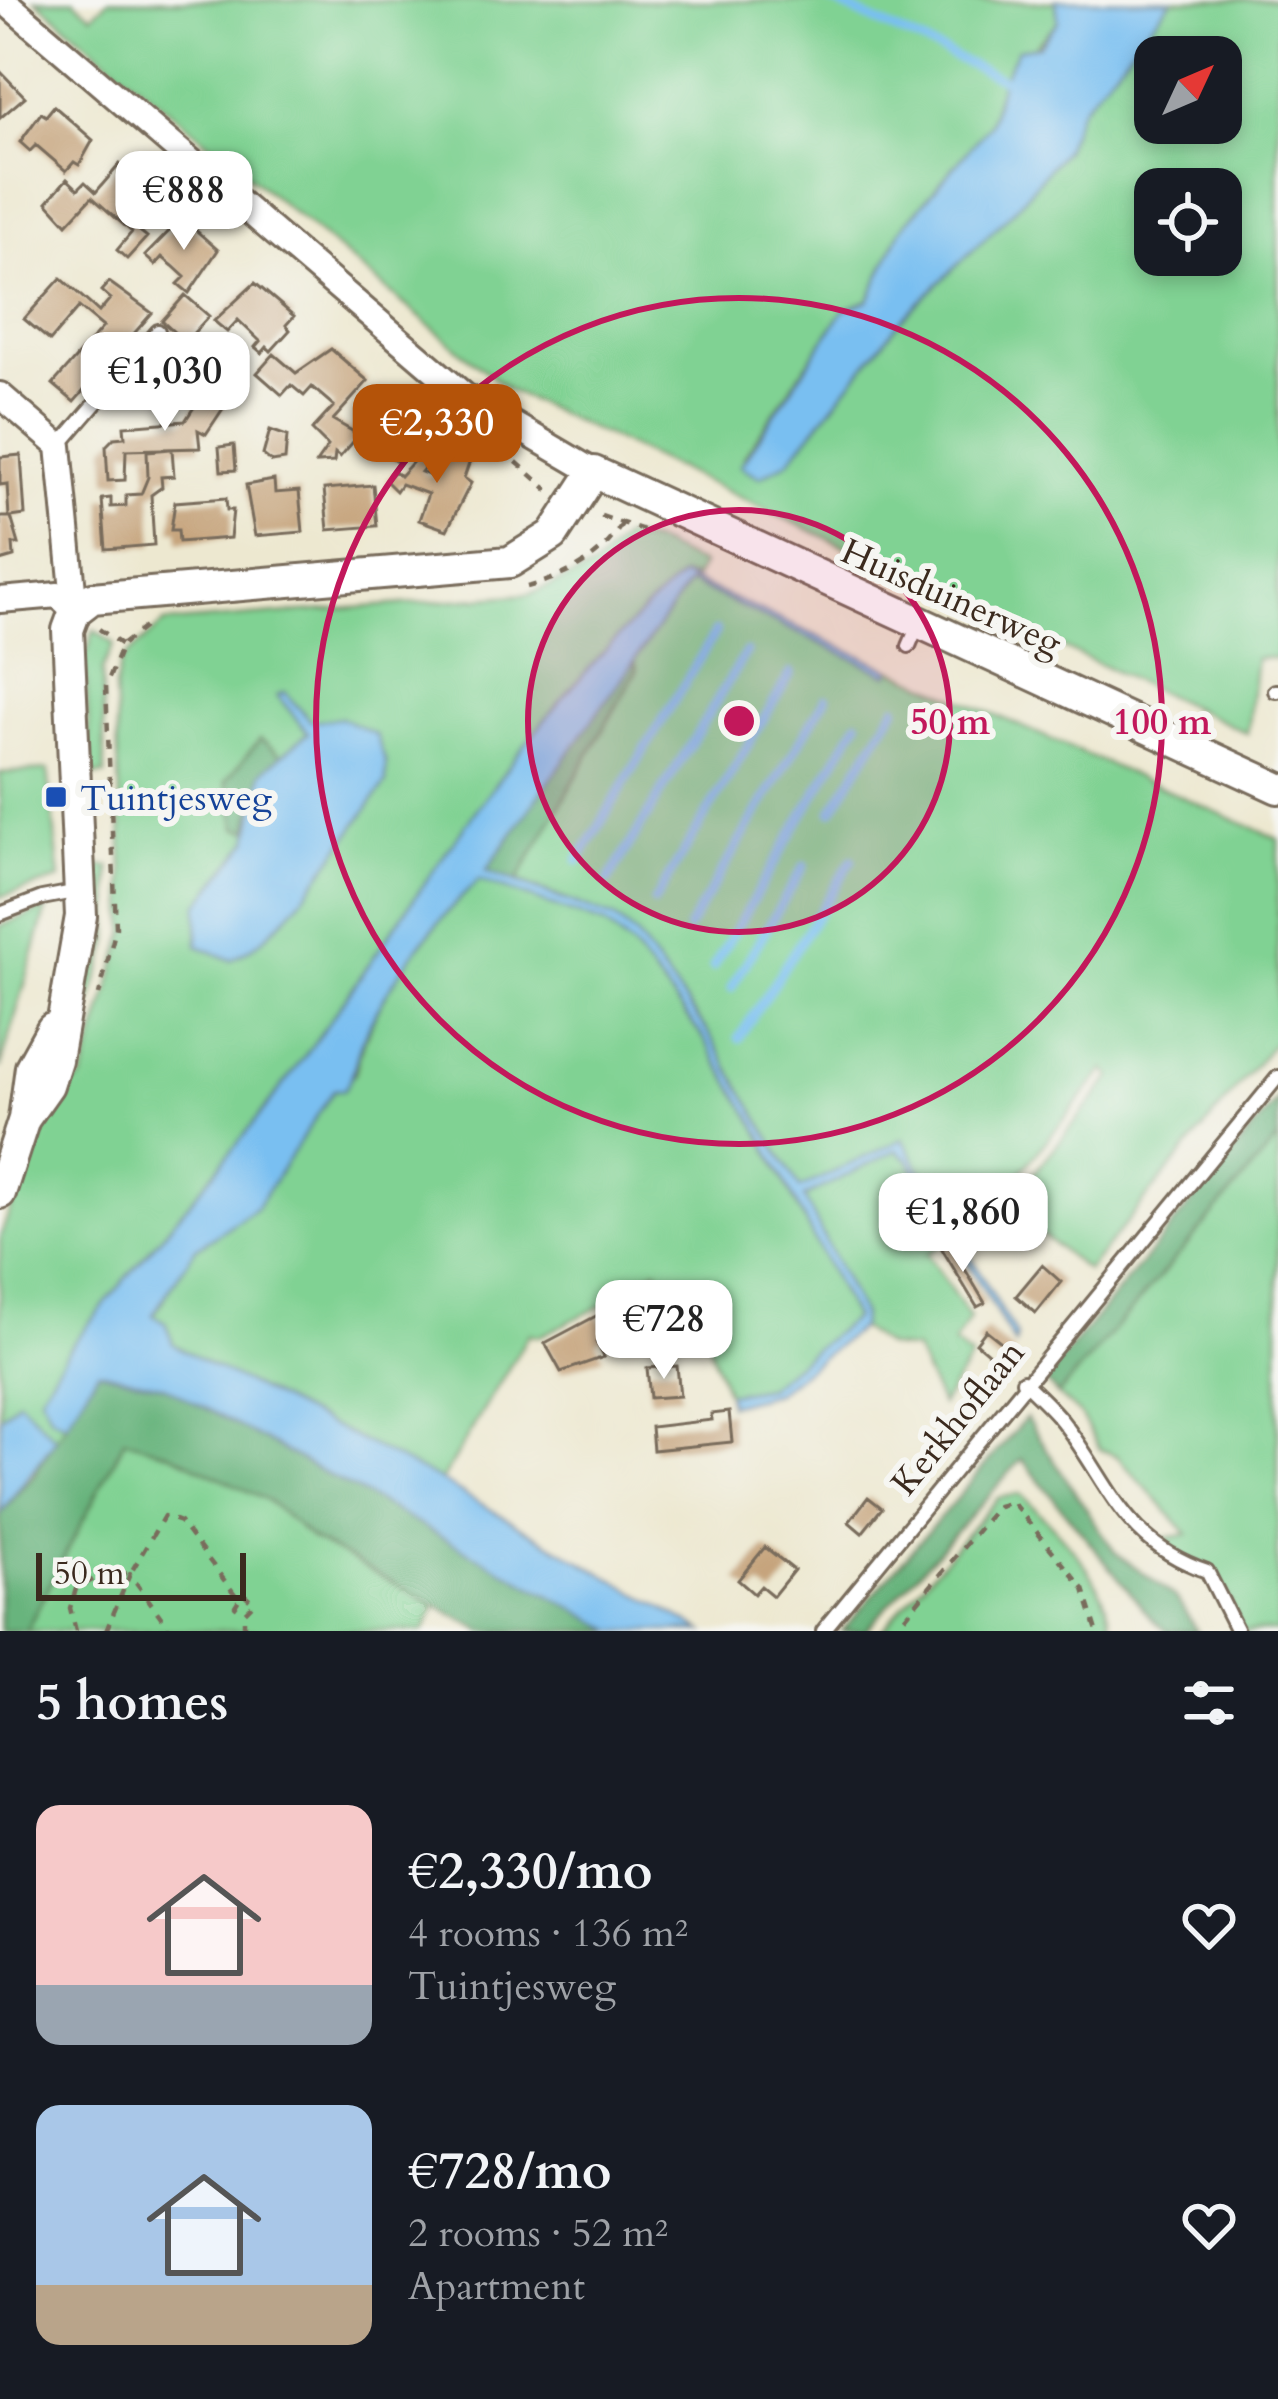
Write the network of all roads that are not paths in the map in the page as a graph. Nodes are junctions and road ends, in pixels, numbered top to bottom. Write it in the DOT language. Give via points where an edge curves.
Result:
graph roads {
  1 [pos="3,0"];
  2 [pos="158,331"];
  3 [pos="0,394"];
  4 [pos="59,446"];
  5 [pos="594,472"];
  6 [pos="0,601"];
  7 [pos="75,611"];
  8 [pos="1278,788"];
  9 [pos="82,891"];
  10 [pos="0,914"];
  11 [pos="1278,1077"];
  12 [pos="0,1193"];
  13 [pos="1023,1381"];
  14 [pos="823,1631"];
  15 [pos="1237,1631"];
  1 -- 5 [label="street" via="466,397"];
  2 -- 4 [label="lane"];
  3 -- 4 [label="street"];
  4 -- 7 [label="street"];
  5 -- 7 [label="street" via="553,535 509,562 99,597"];
  5 -- 8 [label="street, Huisduinerweg" via="914,635"];
  6 -- 7 [label="street" via="58,595"];
  7 -- 9 [label="street" via="68,630"];
  9 -- 10 [label="lane"];
  9 -- 12 [label="street" via="48,1085 24,1119"];
  11 -- 13 [label="lane, Kerkhoflaan"];
  13 -- 14 [label="lane, Kerkhoflaan"];
  13 -- 15 [label="lane" via="1062,1422 1106,1494 1167,1558 1207,1571"];
}
